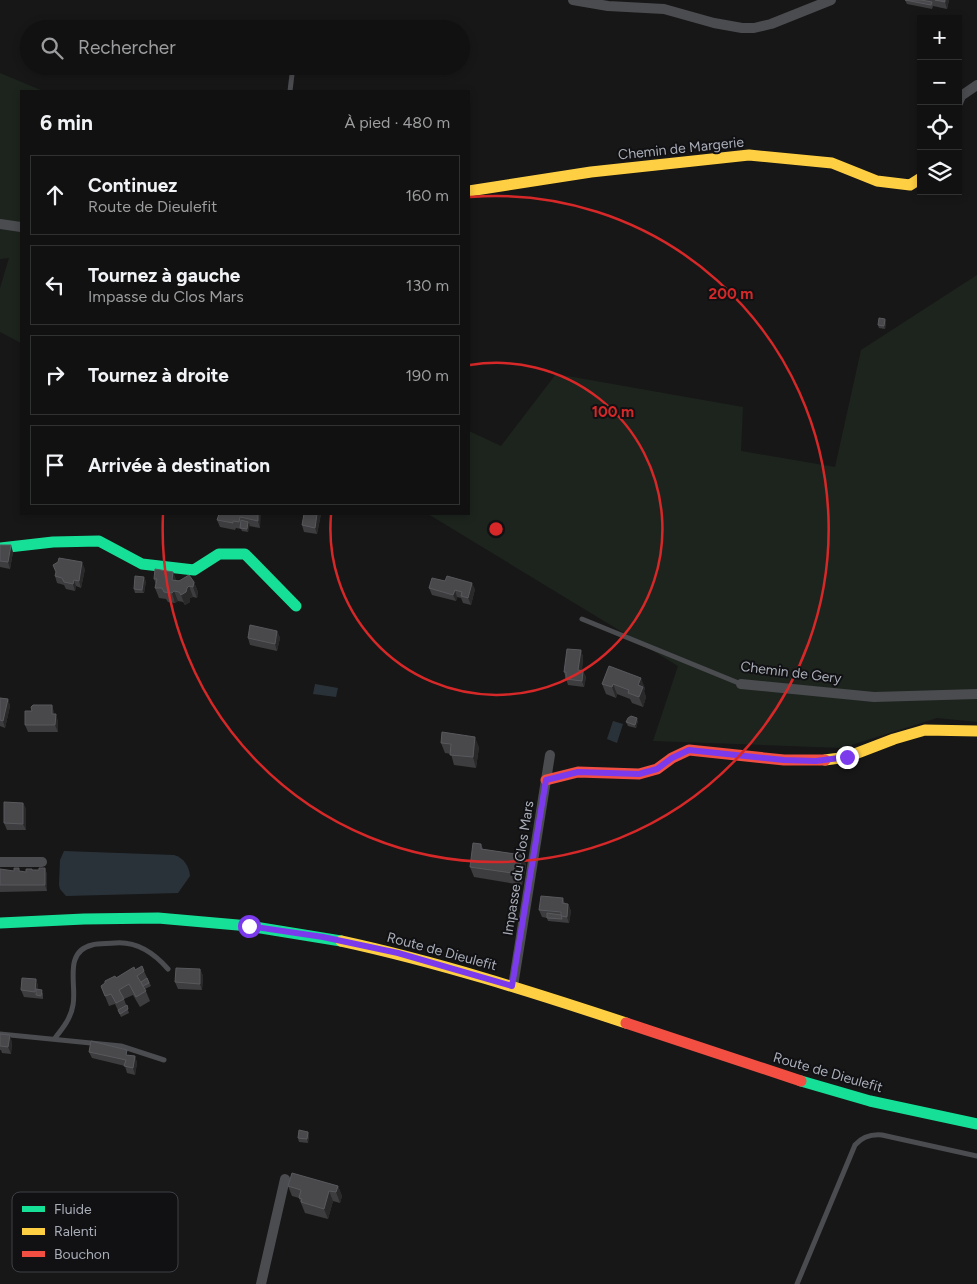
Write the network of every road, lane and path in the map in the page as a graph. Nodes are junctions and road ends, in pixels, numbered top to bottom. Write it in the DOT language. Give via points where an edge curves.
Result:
graph roads {
  1 [pos="573,0"];
  2 [pos="831,0"];
  3 [pos="291,75"];
  4 [pos="977,85"];
  5 [pos="290,90"];
  6 [pos="962,95"];
  7 [pos="917,181"];
  8 [pos="470,191"];
  9 [pos="0,224"];
  10 [pos="20,227"];
  11 [pos="0,548"];
  12 [pos="296,606"];
  13 [pos="582,619"];
  14 [pos="741,684"];
  15 [pos="977,694"];
  16 [pos="977,731"];
  17 [pos="550,755"];
  18 [pos="546,780"];
  19 [pos="0,862"];
  20 [pos="42,862"];
  21 [pos="0,923"];
  22 [pos="168,969"];
  23 [pos="512,986"];
  24 [pos="0,1034"];
  25 [pos="56,1038"];
  26 [pos="164,1060"];
  27 [pos="977,1124"];
  28 [pos="977,1156"];
  29 [pos="285,1179"];
  30 [pos="261,1284"];
  31 [pos="797,1284"];
  1 -- 2 [label="street" via="608,6 664,9 742,28 771,24"];
  3 -- 5 [label="lane"];
  4 -- 6 [label="street"];
  7 -- 8 [label="street, Chemin de Margerie" via="910,185 877,181 832,163 749,154 590,172"];
  9 -- 10 [label="street"];
  11 -- 12 [label="street" via="99,541 142,564 194,570 219,554 245,554"];
  13 -- 14 [label="lane, Chemin de Gery"];
  14 -- 15 [label="street, Chemin de Gery" via="874,697"];
  16 -- 18 [label="street" via="925,730 847,757 816,761 689,750 657,769 639,774 578,772"];
  17 -- 18 [label="street, Impasse du Clos Mars"];
  18 -- 23 [label="street, Impasse du Clos Mars"];
  19 -- 20 [label="street"];
  21 -- 23 [label="street, Route de Dieulefit" via="158,918 249,926 398,953"];
  22 -- 25 [label="lane" via="158,957 122,942 86,948 80,952 73,966 74,1003 70,1017"];
  23 -- 27 [label="street, Route de Dieulefit" via="794,1079 870,1101"];
  24 -- 25 [label="lane"];
  25 -- 26 [label="lane" via="121,1046"];
  28 -- 31 [label="lane" via="882,1135 864,1137 855,1145"];
  29 -- 30 [label="street"];
}
